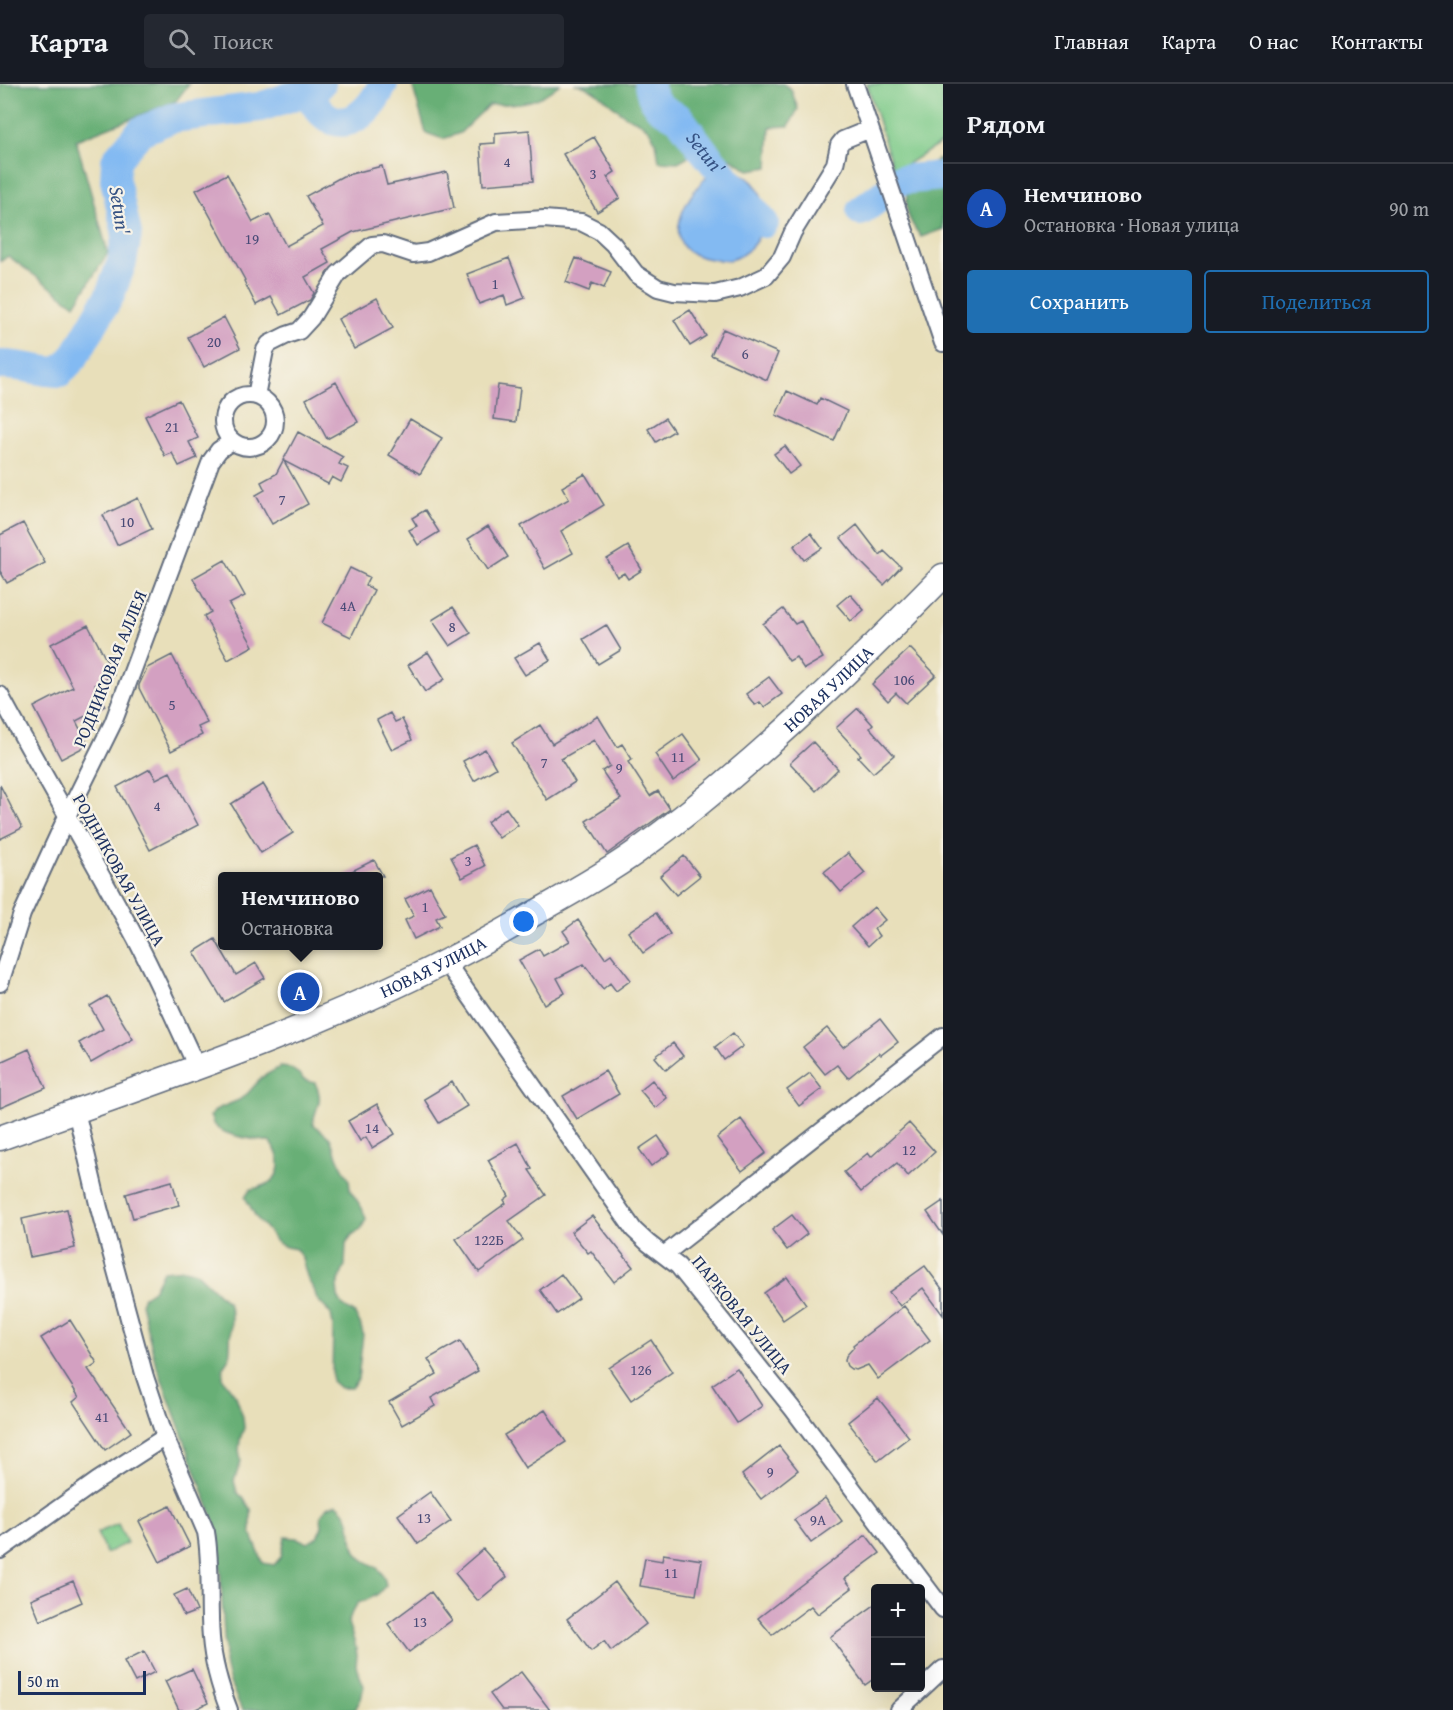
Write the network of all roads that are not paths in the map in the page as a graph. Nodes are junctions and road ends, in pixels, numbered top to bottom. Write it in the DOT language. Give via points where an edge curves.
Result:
graph roads {
  1 [pos="855,84"];
  2 [pos="870,129"];
  3 [pos="943,343"];
  4 [pos="256,396"];
  5 [pos="232,441"];
  6 [pos="943,576"];
  7 [pos="0,695"];
  8 [pos="68,814"];
  9 [pos="446,962"];
  10 [pos="0,983"];
  11 [pos="943,1036"];
  12 [pos="197,1067"];
  13 [pos="76,1111"];
  14 [pos="0,1138"];
  15 [pos="665,1254"];
  16 [pos="165,1437"];
  17 [pos="0,1550"];
  18 [pos="943,1609"];
  19 [pos="943,1669"];
  20 [pos="229,1710"];
  21 [pos="899,1710"];
  1 -- 2 [label="street"];
  2 -- 3 [label="street"];
  2 -- 4 [label="street" via="843,140 835,164 782,257 766,276 740,288 715,294 658,288 636,274 599,231 581,222 496,222 428,252 413,254 372,244 339,274 299,331 269,344"];
  4 -- 5 [label="street" via="246,395 228,404 223,423"];
  4 -- 5 [label="street" via="272,408 274,428 261,444 241,446"];
  5 -- 8 [label="street, РОДНИКОВАЯ АЛЛЕЯ" via="211,461 113,723"];
  6 -- 9 [label="street, НОВАЯ УЛИЦА" via="766,748 681,818 581,887"];
  7 -- 8 [label="street, РОДНИКОВАЯ УЛИЦА"];
  8 -- 10 [label="street, РОДНИКОВАЯ АЛЛЕЯ" via="21,914"];
  8 -- 12 [label="street, РОДНИКОВАЯ УЛИЦА" via="137,942"];
  9 -- 12 [label="street, НОВАЯ УЛИЦА" via="285,1034"];
  9 -- 15 [label="street, ПАРКОВАЯ УЛИЦА" via="634,1230"];
  11 -- 15 [label="street"];
  12 -- 13 [label="street, НОВАЯ УЛИЦА"];
  13 -- 14 [label="street, НОВАЯ УЛИЦА"];
  13 -- 16 [label="street" via="145,1377"];
  15 -- 18 [label="street, ПАРКОВАЯ УЛИЦА" via="792,1408"];
  16 -- 17 [label="street"];
  16 -- 20 [label="street" via="206,1532 210,1637"];
  19 -- 21 [label="street"];
}
